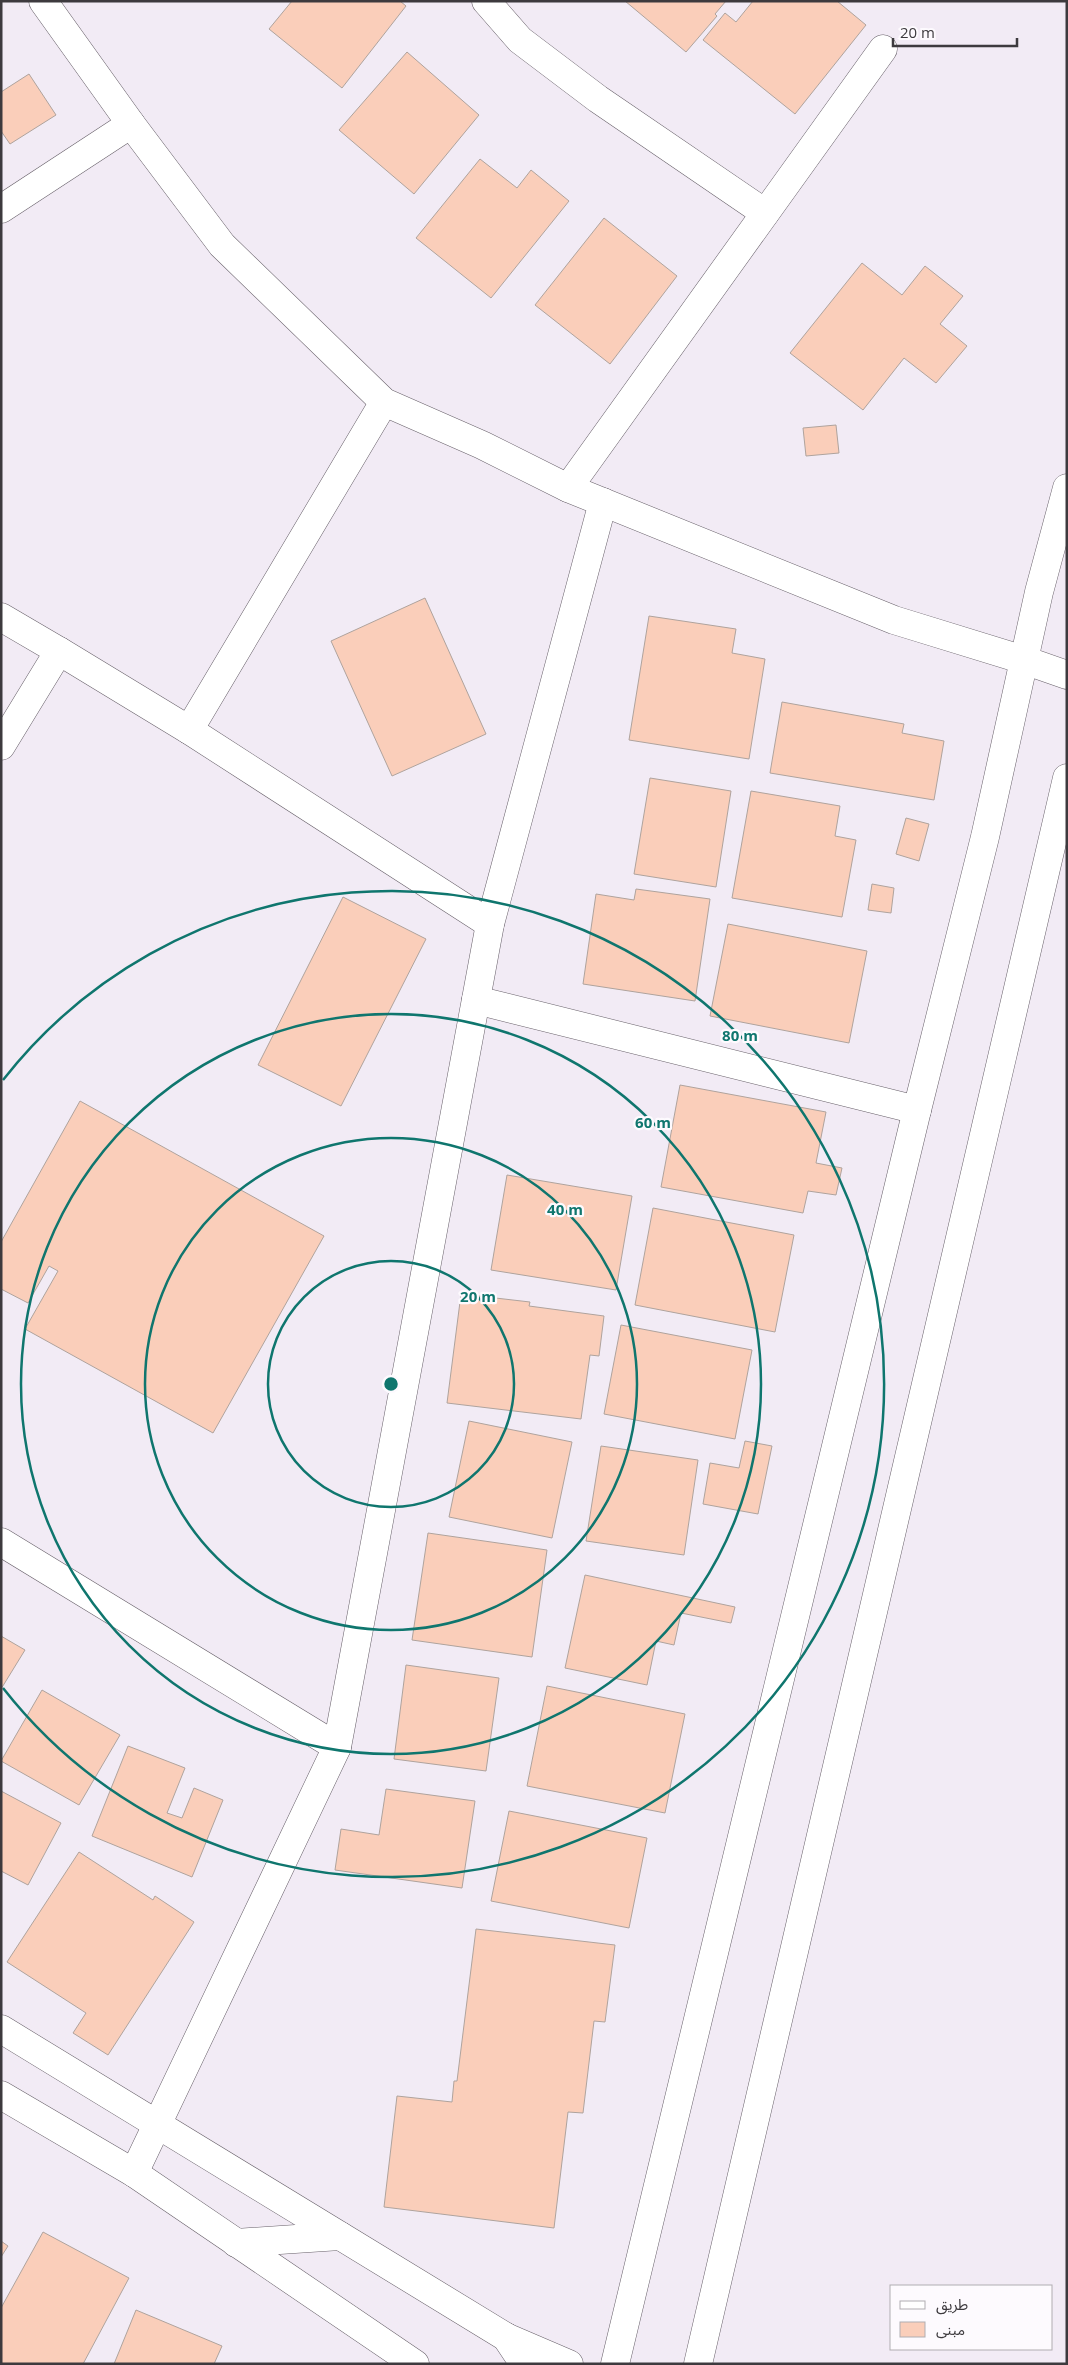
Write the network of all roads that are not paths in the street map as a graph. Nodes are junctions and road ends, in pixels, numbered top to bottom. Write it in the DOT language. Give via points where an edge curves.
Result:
graph roads {
  1 [pos="43,1"];
  2 [pos="486,1"];
  3 [pos="882,49"];
  4 [pos="131,124"];
  5 [pos="1,209"];
  6 [pos="765,213"];
  7 [pos="384,402"];
  8 [pos="568,488"];
  9 [pos="1067,488"];
  10 [pos="602,502"];
  11 [pos="1,617"];
  12 [pos="59,651"];
  13 [pos="1024,660"];
  14 [pos="1067,675"];
  15 [pos="189,730"];
  16 [pos="1,746"];
  17 [pos="1067,778"];
  18 [pos="490,924"];
  19 [pos="476,1000"];
  20 [pos="917,1110"];
  21 [pos="1,1542"];
  22 [pos="337,1748"];
  23 [pos="1,2029"];
  24 [pos="1,2095"];
  25 [pos="157,2124"];
  26 [pos="134,2173"];
  27 [pos="340,2236"];
  28 [pos="236,2243"];
  29 [pos="506,2337"];
  30 [pos="415,2364"];
  31 [pos="524,2364"];
  32 [pos="569,2364"];
  33 [pos="614,2364"];
  34 [pos="698,2364"];
  1 -- 4 [label="street"];
  2 -- 6 [label="street" via="520,40 598,99"];
  3 -- 6 [label="street"];
  4 -- 5 [label="street"];
  4 -- 7 [label="street" via="222,245"];
  6 -- 8 [label="street"];
  7 -- 8 [label="street" via="482,445"];
  7 -- 15 [label="street"];
  8 -- 10 [label="street"];
  9 -- 13 [label="street"];
  10 -- 13 [label="street" via="894,620"];
  10 -- 18 [label="street"];
  11 -- 12 [label="street"];
  12 -- 15 [label="street"];
  12 -- 16 [label="street"];
  13 -- 14 [label="street"];
  13 -- 20 [label="street" via="985,837"];
  15 -- 18 [label="street"];
  17 -- 34 [label="street"];
  18 -- 19 [label="street"];
  19 -- 20 [label="street"];
  19 -- 22 [label="street"];
  20 -- 33 [label="street"];
  21 -- 22 [label="street"];
  22 -- 25 [label="street"];
  23 -- 25 [label="street"];
  24 -- 26 [label="street"];
  25 -- 26 [label="street"];
  25 -- 27 [label="street"];
  26 -- 28 [label="street"];
  27 -- 28 [label="street"];
  27 -- 29 [label="street"];
  28 -- 30 [label="street"];
  29 -- 31 [label="street"];
  29 -- 32 [label="street"];
}
